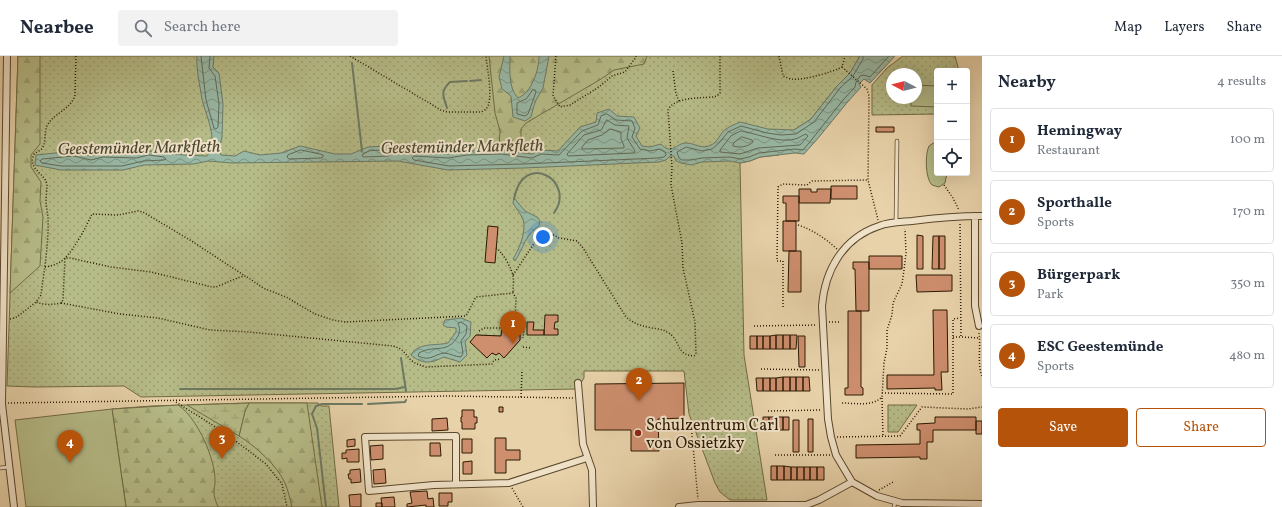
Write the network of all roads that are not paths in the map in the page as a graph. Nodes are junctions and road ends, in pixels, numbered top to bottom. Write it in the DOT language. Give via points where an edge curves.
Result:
graph roads {
  1 [pos="7,56"];
  2 [pos="897,141"];
  3 [pos="975,216"];
  4 [pos="982,216"];
  5 [pos="896,222"];
  6 [pos="978,326"];
  7 [pos="578,383"];
  8 [pos="1,404"];
  9 [pos="587,458"];
  10 [pos="9,467"];
  11 [pos="0,468"];
  12 [pos="852,482"];
  13 [pos="456,484"];
  14 [pos="895,504"];
  15 [pos="982,504"];
  16 [pos="14,507"];
  17 [pos="593,507"];
  18 [pos="679,507"];
  1 -- 8 [label="street"];
  2 -- 5 [label="lane"];
  3 -- 4 [label="street"];
  3 -- 5 [label="street"];
  3 -- 6 [label="street" via="975,306"];
  5 -- 12 [label="street" via="861,234 841,252 828,274 823,290 827,410 831,437 836,454"];
  7 -- 9 [label="street" via="583,444"];
  8 -- 10 [label="street"];
  9 -- 13 [label="street" via="509,483"];
  9 -- 17 [label="street" via="592,470"];
  10 -- 11 [label="lane"];
  10 -- 16 [label="street"];
  12 -- 14 [label="street"];
  12 -- 18 [label="street" via="806,505"];
  13 -- 13 [label="street" via="456,436 365,437 369,491"];
  14 -- 15 [label="street"];
}
